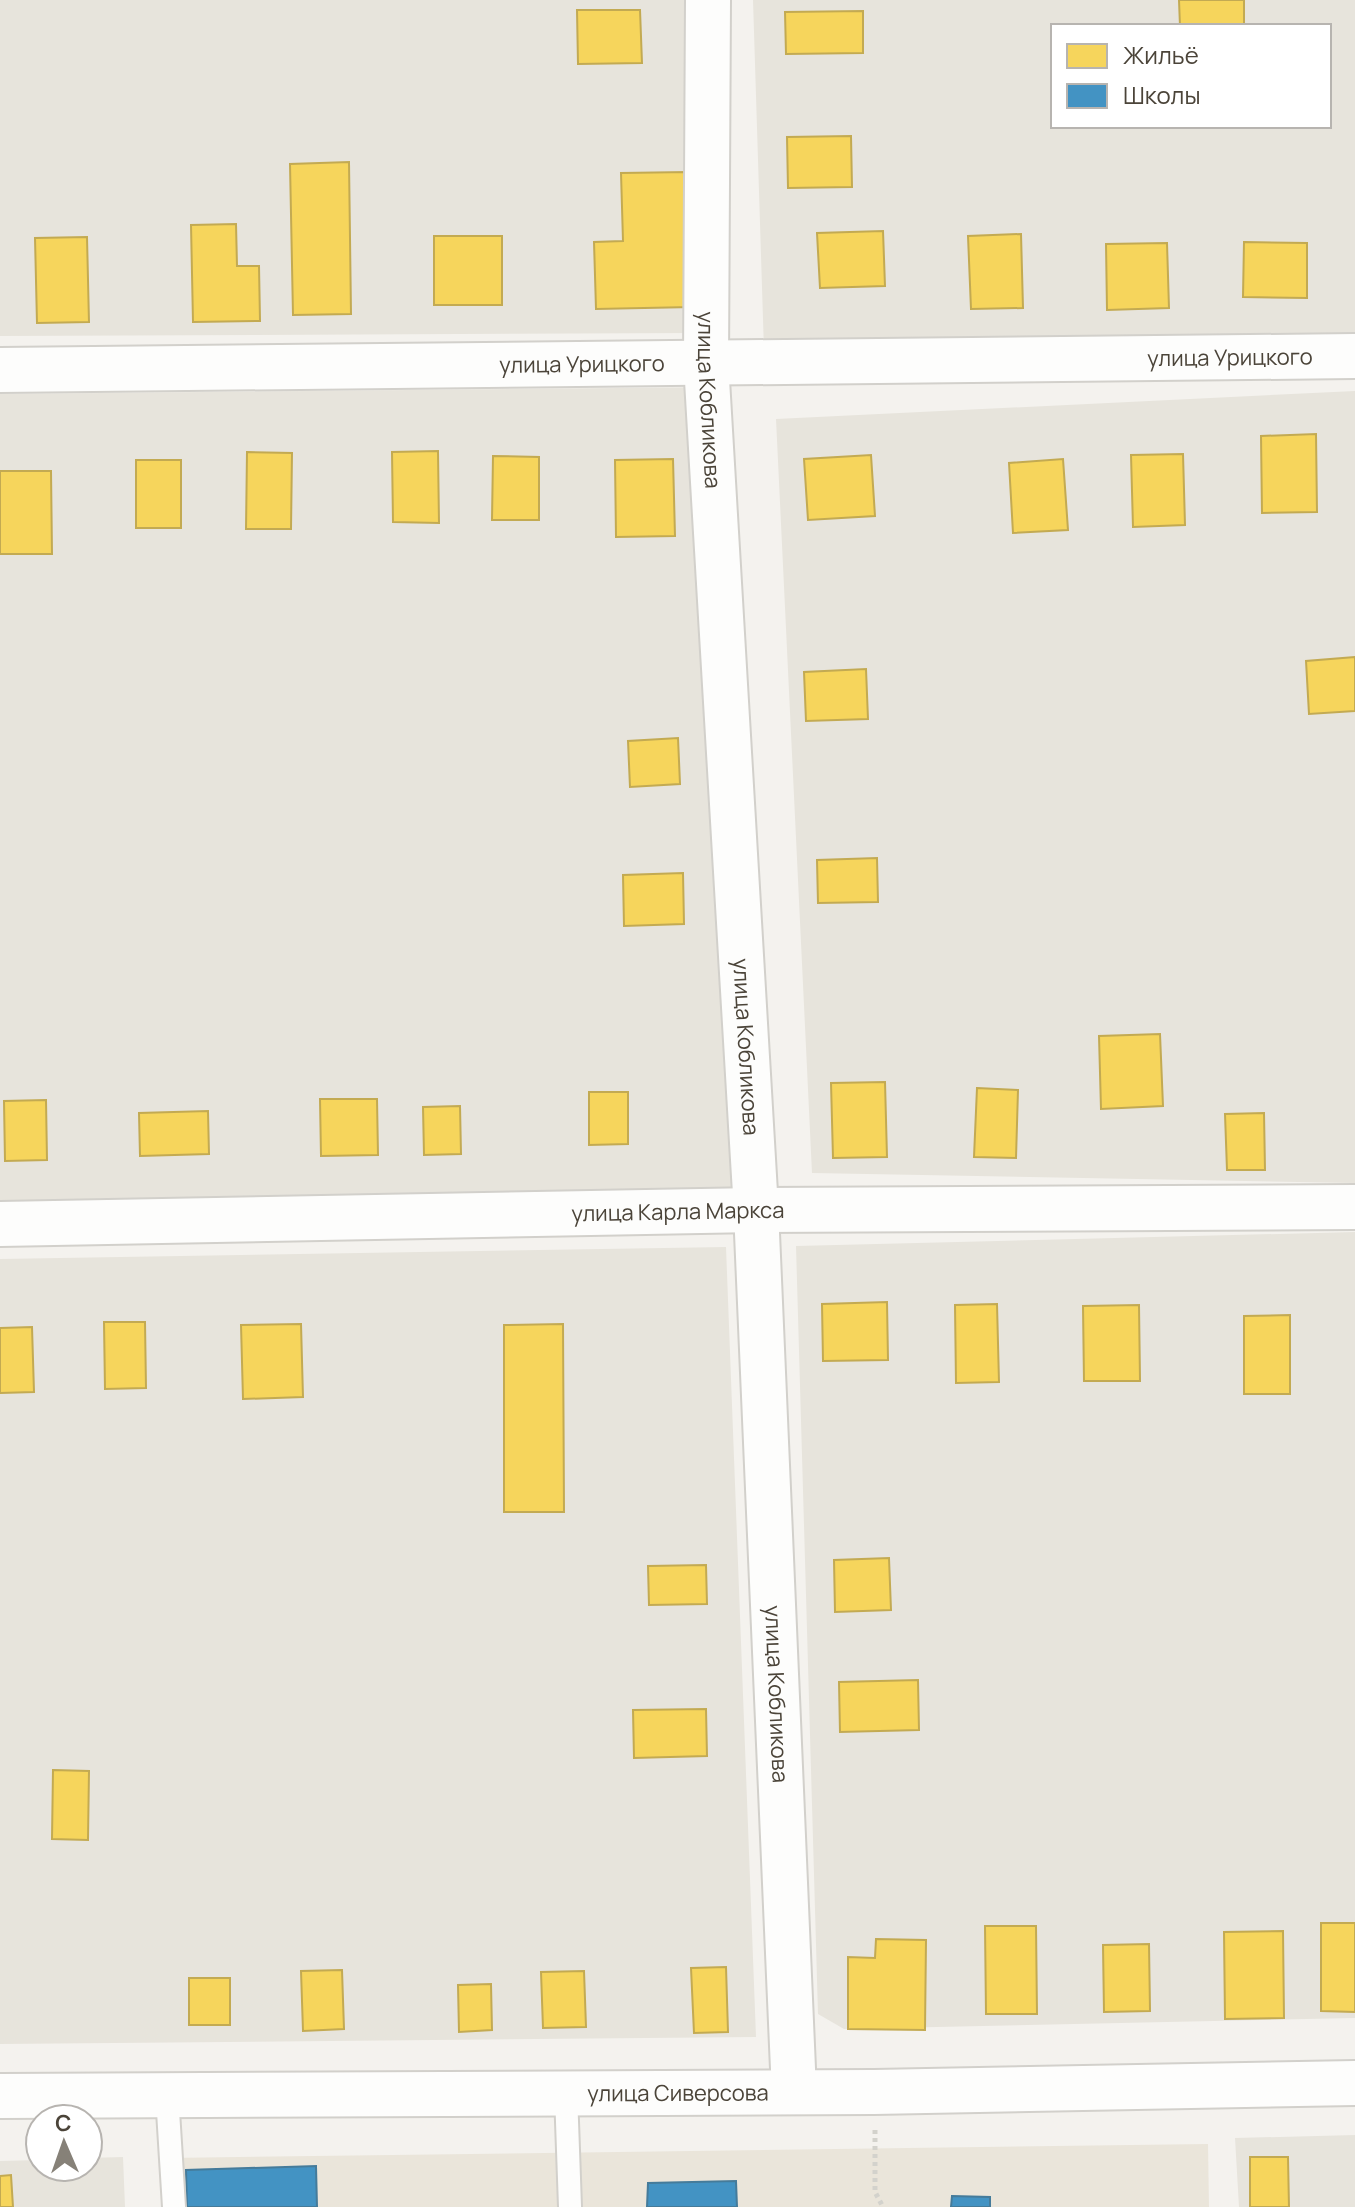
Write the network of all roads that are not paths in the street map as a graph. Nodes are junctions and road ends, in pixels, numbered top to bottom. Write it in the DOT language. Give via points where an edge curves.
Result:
graph roads {
  1 [pos="708,0"];
  2 [pos="1355,356"];
  3 [pos="706,363"];
  4 [pos="0,370"];
  5 [pos="1355,1207"];
  6 [pos="756,1210"];
  7 [pos="0,1224"];
  8 [pos="1355,2083"];
  9 [pos="794,2092"];
  10 [pos="566,2093"];
  11 [pos="167,2095"];
  12 [pos="0,2096"];
  13 [pos="174,2207"];
  14 [pos="570,2207"];
  1 -- 3 [label="street, улица Кобликова"];
  2 -- 3 [label="street, улица Урицкого"];
  3 -- 4 [label="street, улица Урицкого"];
  3 -- 6 [label="street, улица Кобликова"];
  5 -- 6 [label="street, улица Карла Маркса"];
  6 -- 7 [label="street, улица Карла Маркса"];
  6 -- 9 [label="street, улица Кобликова"];
  8 -- 9 [label="street, улица Сиверсова"];
  9 -- 10 [label="street, улица Сиверсова"];
  10 -- 11 [label="street, улица Сиверсова"];
  10 -- 14 [label="lane"];
  11 -- 12 [label="street, улица Сиверсова"];
  11 -- 13 [label="lane"];
}
